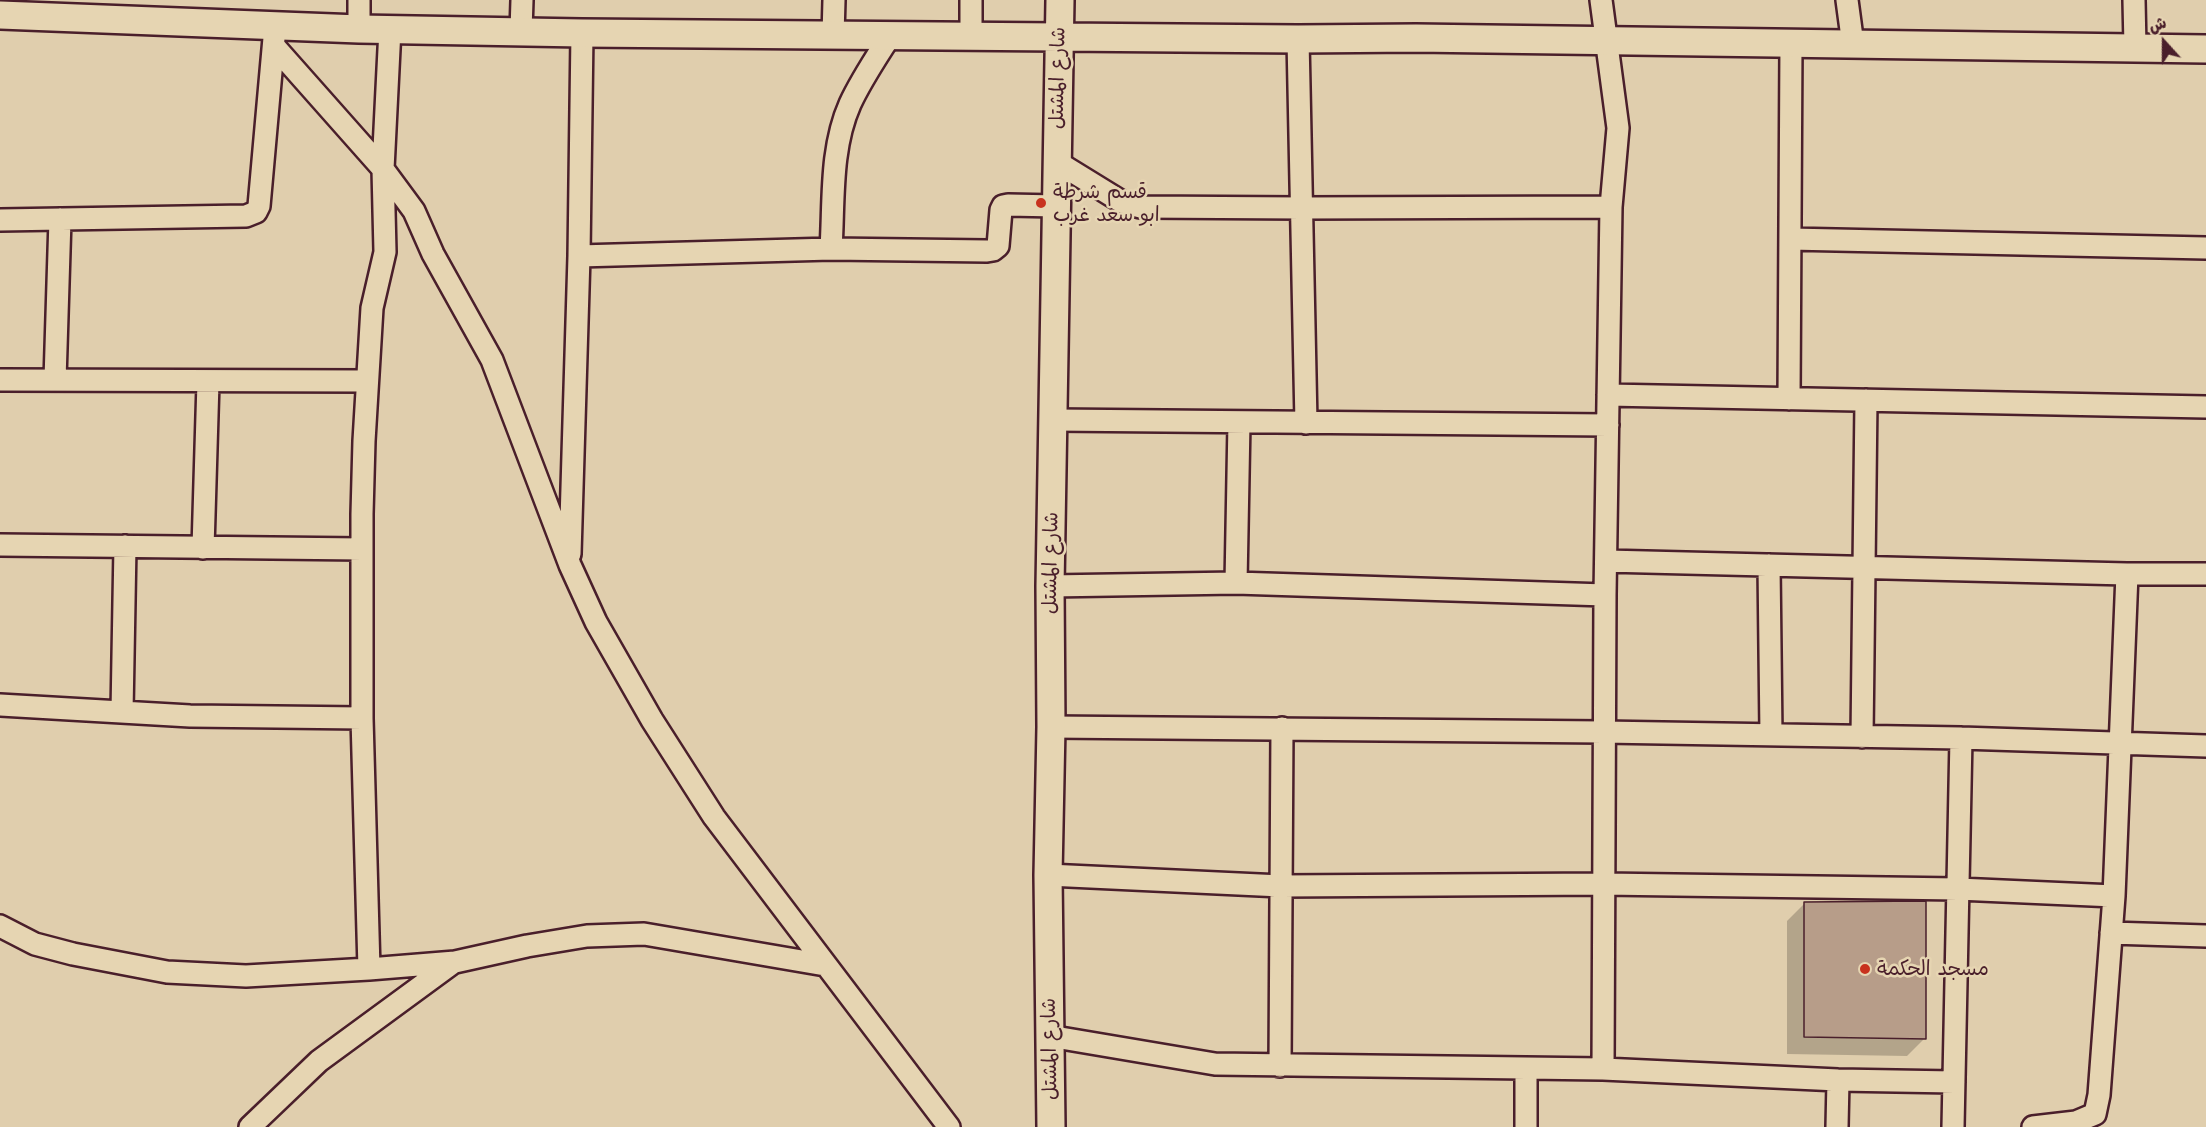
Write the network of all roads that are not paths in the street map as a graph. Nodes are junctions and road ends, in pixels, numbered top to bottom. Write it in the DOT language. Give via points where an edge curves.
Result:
graph roads {
  1 [pos="359,0"];
  2 [pos="522,0"];
  3 [pos="834,0"];
  4 [pos="971,0"];
  5 [pos="1060,0"];
  6 [pos="1601,0"];
  7 [pos="1847,0"];
  8 [pos="2134,0"];
  9 [pos="0,15"];
  10 [pos="359,28"];
  11 [pos="390,29"];
  12 [pos="521,31"];
  13 [pos="582,33"];
  14 [pos="274,35"];
  15 [pos="833,36"];
  16 [pos="890,36"];
  17 [pos="1059,36"];
  18 [pos="971,37"];
  19 [pos="1298,39"];
  20 [pos="1606,42"];
  21 [pos="1791,44"];
  22 [pos="1852,45"];
  23 [pos="2134,47"];
  24 [pos="2206,49"];
  25 [pos="1057,162"];
  26 [pos="384,169"];
  27 [pos="1057,206"];
  28 [pos="1611,207"];
  29 [pos="1302,208"];
  30 [pos="60,219"];
  31 [pos="0,220"];
  32 [pos="1790,239"];
  33 [pos="2206,248"];
  34 [pos="831,249"];
  35 [pos="579,256"];
  36 [pos="0,380"];
  37 [pos="55,380"];
  38 [pos="367,381"];
  39 [pos="208,382"];
  40 [pos="1608,395"];
  41 [pos="1789,399"];
  42 [pos="1866,400"];
  43 [pos="2206,407"];
  44 [pos="1053,420"];
  45 [pos="1239,422"];
  46 [pos="1306,423"];
  47 [pos="1608,425"];
  48 [pos="0,545"];
  49 [pos="125,546"];
  50 [pos="203,548"];
  51 [pos="362,549"];
  52 [pos="1606,561"];
  53 [pos="570,565"];
  54 [pos="1769,565"];
  55 [pos="1864,567"];
  56 [pos="2127,574"];
  57 [pos="2206,574"];
  58 [pos="1236,584"];
  59 [pos="1050,585"];
  60 [pos="1605,595"];
  61 [pos="0,705"];
  62 [pos="122,712"];
  63 [pos="362,718"];
  64 [pos="1051,727"];
  65 [pos="1282,728"];
  66 [pos="1603,732"];
  67 [pos="1771,735"];
  68 [pos="1862,737"];
  69 [pos="1962,738"];
  70 [pos="2121,742"];
  71 [pos="2206,746"];
  72 [pos="1048,875"];
  73 [pos="1604,884"];
  74 [pos="1281,886"];
  75 [pos="1958,889"];
  76 [pos="2114,896"];
  77 [pos="0,926"];
  78 [pos="2111,933"];
  79 [pos="2206,936"];
  80 [pos="455,962"];
  81 [pos="825,965"];
  82 [pos="369,969"];
  83 [pos="1049,1036"];
  84 [pos="1280,1066"];
  85 [pos="1526,1069"];
  86 [pos="1603,1069"];
  87 [pos="1838,1080"];
  88 [pos="1954,1082"];
  89 [pos="250,1127"];
  90 [pos="949,1127"];
  91 [pos="1051,1127"];
  92 [pos="1526,1127"];
  93 [pos="1837,1127"];
  94 [pos="1953,1127"];
  95 [pos="2032,1127"];
  1 -- 10 [label="street"];
  2 -- 12 [label="street"];
  3 -- 15 [label="street"];
  4 -- 18 [label="street"];
  5 -- 17 [label="street, شارع المشتل"];
  6 -- 20 [label="street"];
  7 -- 22 [label="street"];
  8 -- 23 [label="street"];
  9 -- 14 [label="street"];
  10 -- 11 [label="street"];
  10 -- 14 [label="street"];
  11 -- 12 [label="street"];
  11 -- 26 [label="street"];
  12 -- 13 [label="street"];
  13 -- 15 [label="street"];
  13 -- 35 [label="street"];
  14 -- 26 [label="street"];
  14 -- 30 [label="street" via="256,212 246,216"];
  15 -- 16 [label="street"];
  16 -- 18 [label="street"];
  16 -- 34 [label="street" via="859,86 842,126 836,151"];
  17 -- 18 [label="street"];
  17 -- 19 [label="street"];
  17 -- 25 [label="street, شارع المشتل"];
  19 -- 20 [label="street"];
  19 -- 29 [label="street"];
  20 -- 21 [label="street"];
  20 -- 28 [label="street" via="1618,128"];
  21 -- 22 [label="street"];
  21 -- 32 [label="street"];
  22 -- 23 [label="street"];
  23 -- 24 [label="street"];
  25 -- 27 [label="street, شارع المشتل"];
  25 -- 29 [label="street" via="1122,202 1140,207"];
  26 -- 38 [label="street" via="385,252 372,308"];
  26 -- 53 [label="street" via="414,211 433,254 492,360"];
  27 -- 34 [label="street" via="1003,206 998,246 993,250"];
  27 -- 44 [label="street, شارع المشتل"];
  28 -- 29 [label="street"];
  28 -- 40 [label="street"];
  29 -- 46 [label="street"];
  30 -- 31 [label="street"];
  30 -- 37 [label="street"];
  32 -- 33 [label="street"];
  32 -- 41 [label="street"];
  34 -- 35 [label="street"];
  35 -- 53 [label="street"];
  36 -- 37 [label="street"];
  37 -- 39 [label="street"];
  38 -- 39 [label="street"];
  38 -- 51 [label="street"];
  39 -- 50 [label="street"];
  40 -- 41 [label="street"];
  40 -- 47 [label="street"];
  41 -- 42 [label="street"];
  42 -- 43 [label="street"];
  42 -- 55 [label="street"];
  44 -- 45 [label="street"];
  44 -- 59 [label="street, شارع المشتل"];
  45 -- 46 [label="street"];
  45 -- 58 [label="street"];
  46 -- 47 [label="street"];
  47 -- 52 [label="street"];
  48 -- 49 [label="street"];
  49 -- 50 [label="street"];
  49 -- 62 [label="street"];
  50 -- 51 [label="street"];
  51 -- 63 [label="street"];
  52 -- 54 [label="street"];
  52 -- 60 [label="street"];
  53 -- 81 [label="street" via="596,622 658,730 714,817"];
  54 -- 55 [label="street"];
  54 -- 67 [label="street"];
  55 -- 56 [label="street"];
  55 -- 68 [label="street"];
  56 -- 57 [label="street"];
  56 -- 70 [label="street"];
  58 -- 59 [label="street"];
  58 -- 60 [label="street"];
  59 -- 64 [label="street, شارع المشتل"];
  60 -- 66 [label="street"];
  61 -- 62 [label="street"];
  62 -- 63 [label="street"];
  63 -- 82 [label="street"];
  64 -- 65 [label="street"];
  64 -- 72 [label="street, شارع المشتل"];
  65 -- 66 [label="street"];
  65 -- 74 [label="street"];
  66 -- 67 [label="street"];
  66 -- 73 [label="street"];
  67 -- 68 [label="street"];
  68 -- 69 [label="street"];
  69 -- 70 [label="street"];
  69 -- 75 [label="street"];
  70 -- 71 [label="street"];
  70 -- 76 [label="street"];
  72 -- 74 [label="street"];
  72 -- 83 [label="street, شارع المشتل"];
  73 -- 74 [label="street"];
  73 -- 75 [label="street"];
  73 -- 86 [label="street"];
  74 -- 84 [label="street"];
  75 -- 76 [label="street"];
  75 -- 88 [label="street"];
  76 -- 78 [label="street"];
  77 -- 82 [label="street" via="73,954 167,972 246,976"];
  78 -- 79 [label="street"];
  78 -- 95 [label="street" via="2095,1114 2076,1122"];
  80 -- 81 [label="street" via="586,936 644,934"];
  80 -- 82 [label="street"];
  80 -- 89 [label="street" via="320,1061"];
  81 -- 90 [label="street"];
  83 -- 84 [label="street" via="1215,1064"];
  83 -- 91 [label="street, شارع المشتل"];
  84 -- 85 [label="street"];
  85 -- 86 [label="street"];
  85 -- 92 [label="street"];
  86 -- 87 [label="street"];
  87 -- 88 [label="street"];
  87 -- 93 [label="street"];
  88 -- 94 [label="street"];
}
